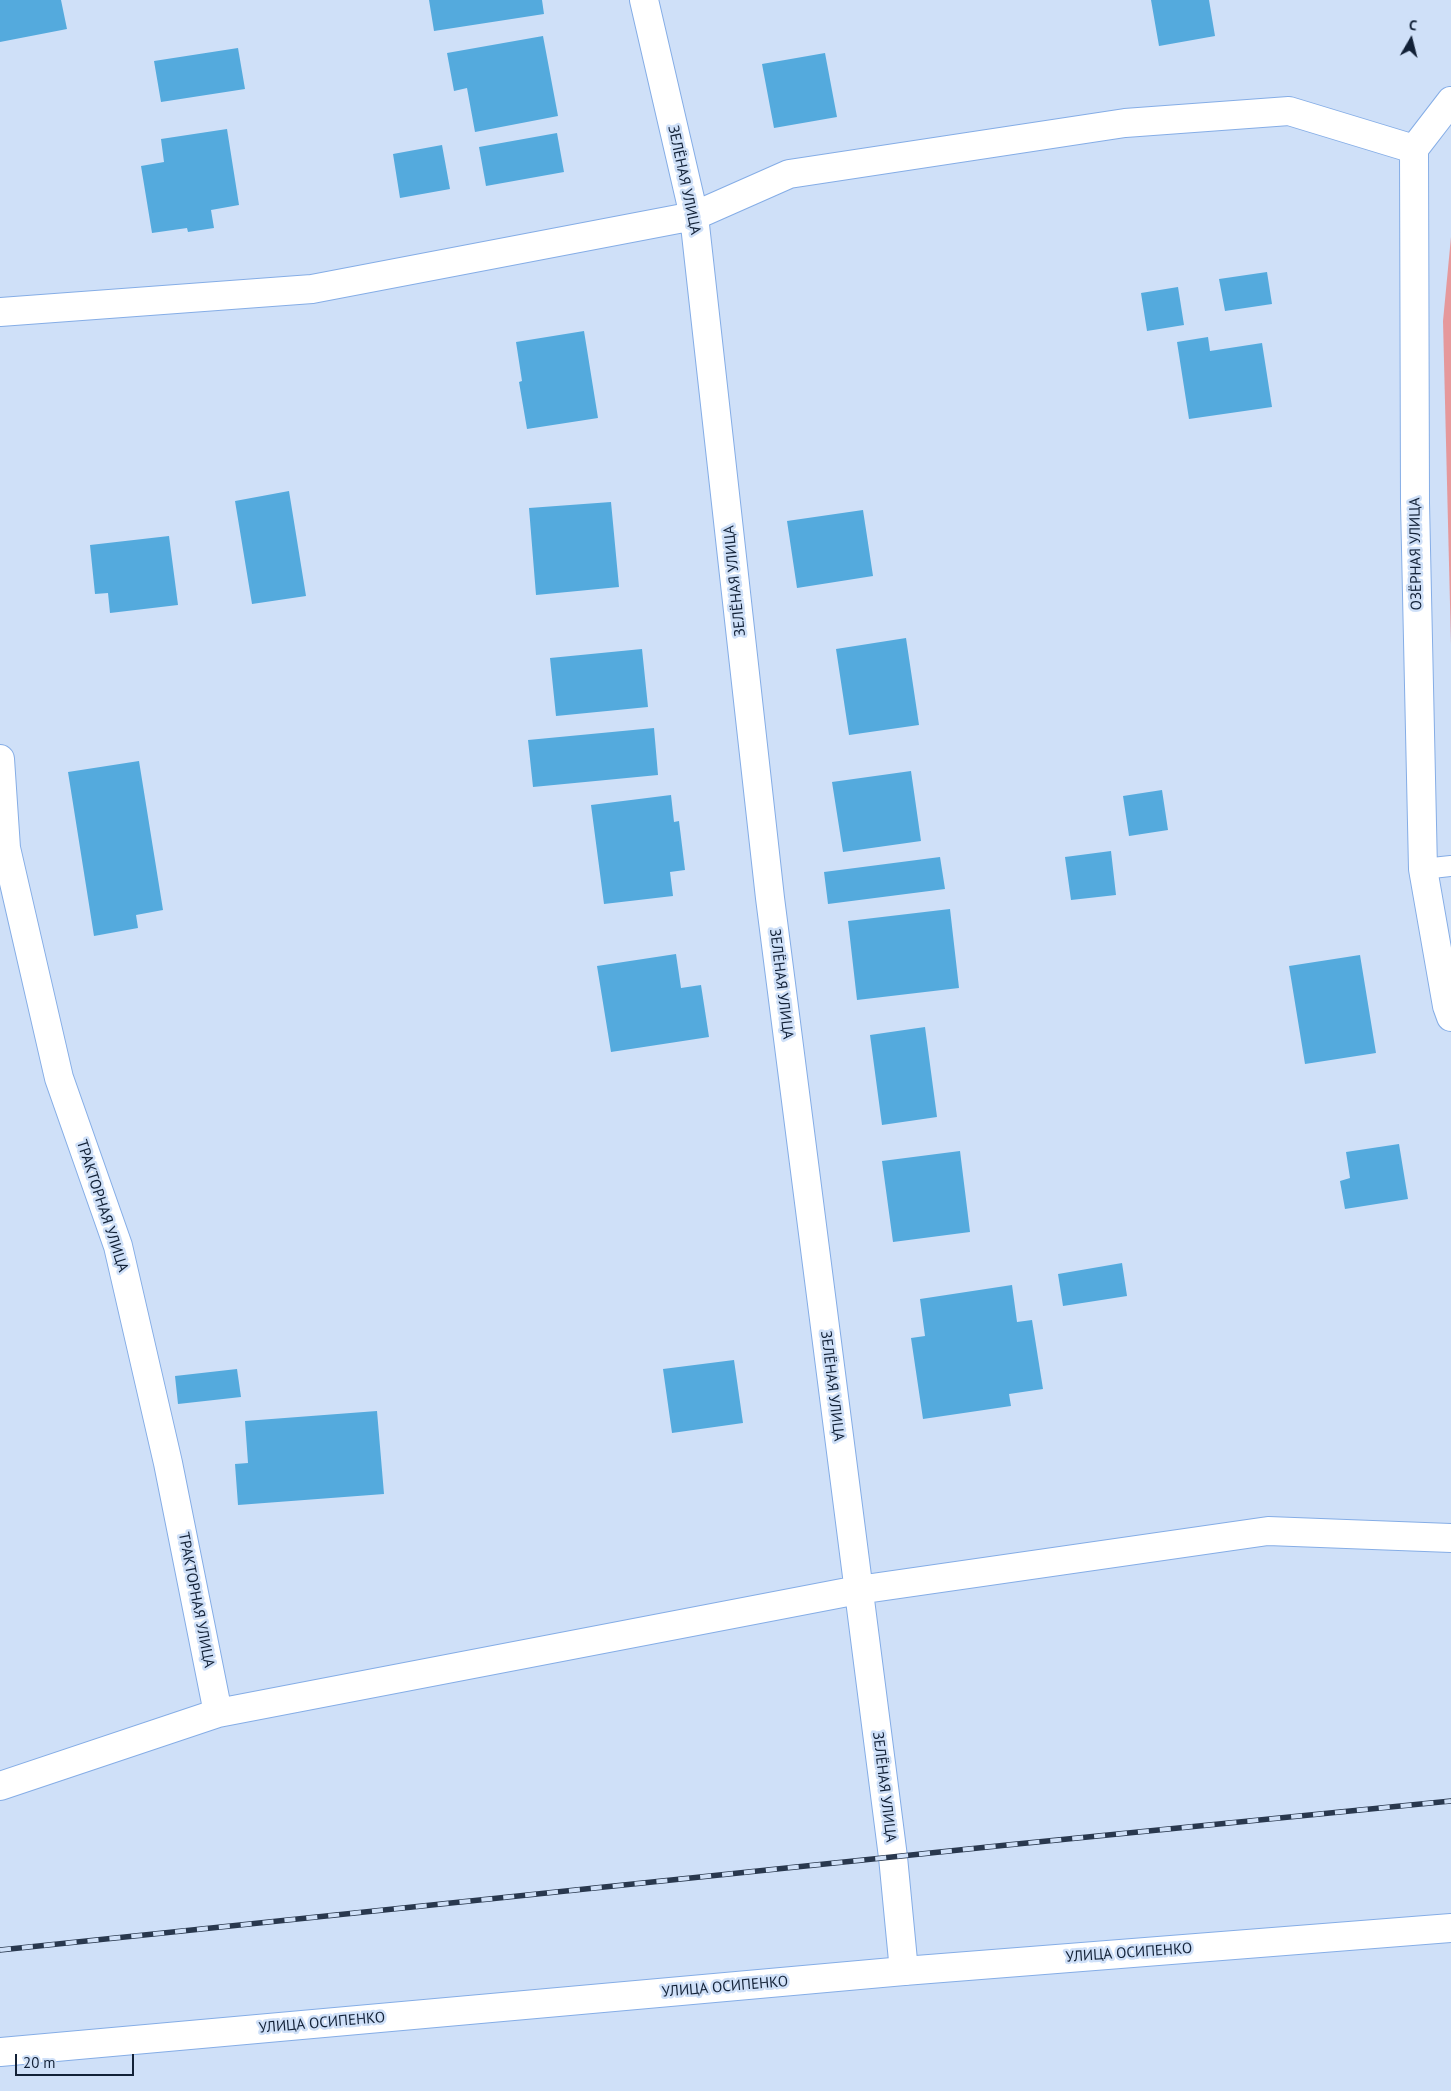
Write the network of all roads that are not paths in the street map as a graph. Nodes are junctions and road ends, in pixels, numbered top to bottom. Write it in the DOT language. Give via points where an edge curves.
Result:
graph roads {
  1 [pos="644,0"];
  2 [pos="1451,101"];
  3 [pos="1414,149"];
  4 [pos="694,216"];
  5 [pos="0,312"];
  6 [pos="0,759"];
  7 [pos="1451,866"];
  8 [pos="1423,869"];
  9 [pos="1451,1017"];
  10 [pos="1451,1538"];
  11 [pos="858,1590"];
  12 [pos="218,1713"];
  13 [pos="0,1786"];
  14 [pos="1451,1928"];
  15 [pos="904,1970"];
  16 [pos="0,2052"];
  1 -- 4 [label="street, ЗЕЛЁНАЯ УЛИЦА"];
  2 -- 3 [label="street"];
  3 -- 4 [label="street" via="1289,111 1124,123 789,174"];
  3 -- 8 [label="street, ОЗЁРНАЯ УЛИЦА" via="1415,503"];
  4 -- 5 [label="street" via="312,289"];
  4 -- 11 [label="street, ЗЕЛЁНАЯ УЛИЦА" via="770,898"];
  6 -- 12 [label="street, ТРАКТОРНАЯ УЛИЦА" via="10,867 59,1078 118,1246 168,1463"];
  7 -- 8 [label="lane"];
  8 -- 9 [label="street, ОЗЁРНАЯ УЛИЦА"];
  10 -- 11 [label="street" via="1268,1531"];
  11 -- 12 [label="street"];
  11 -- 15 [label="street, ЗЕЛЁНАЯ УЛИЦА" via="893,1857"];
  12 -- 13 [label="street"];
  14 -- 15 [label="street, УЛИЦА ОСИПЕНКО"];
  15 -- 16 [label="street, УЛИЦА ОСИПЕНКО"];
}
